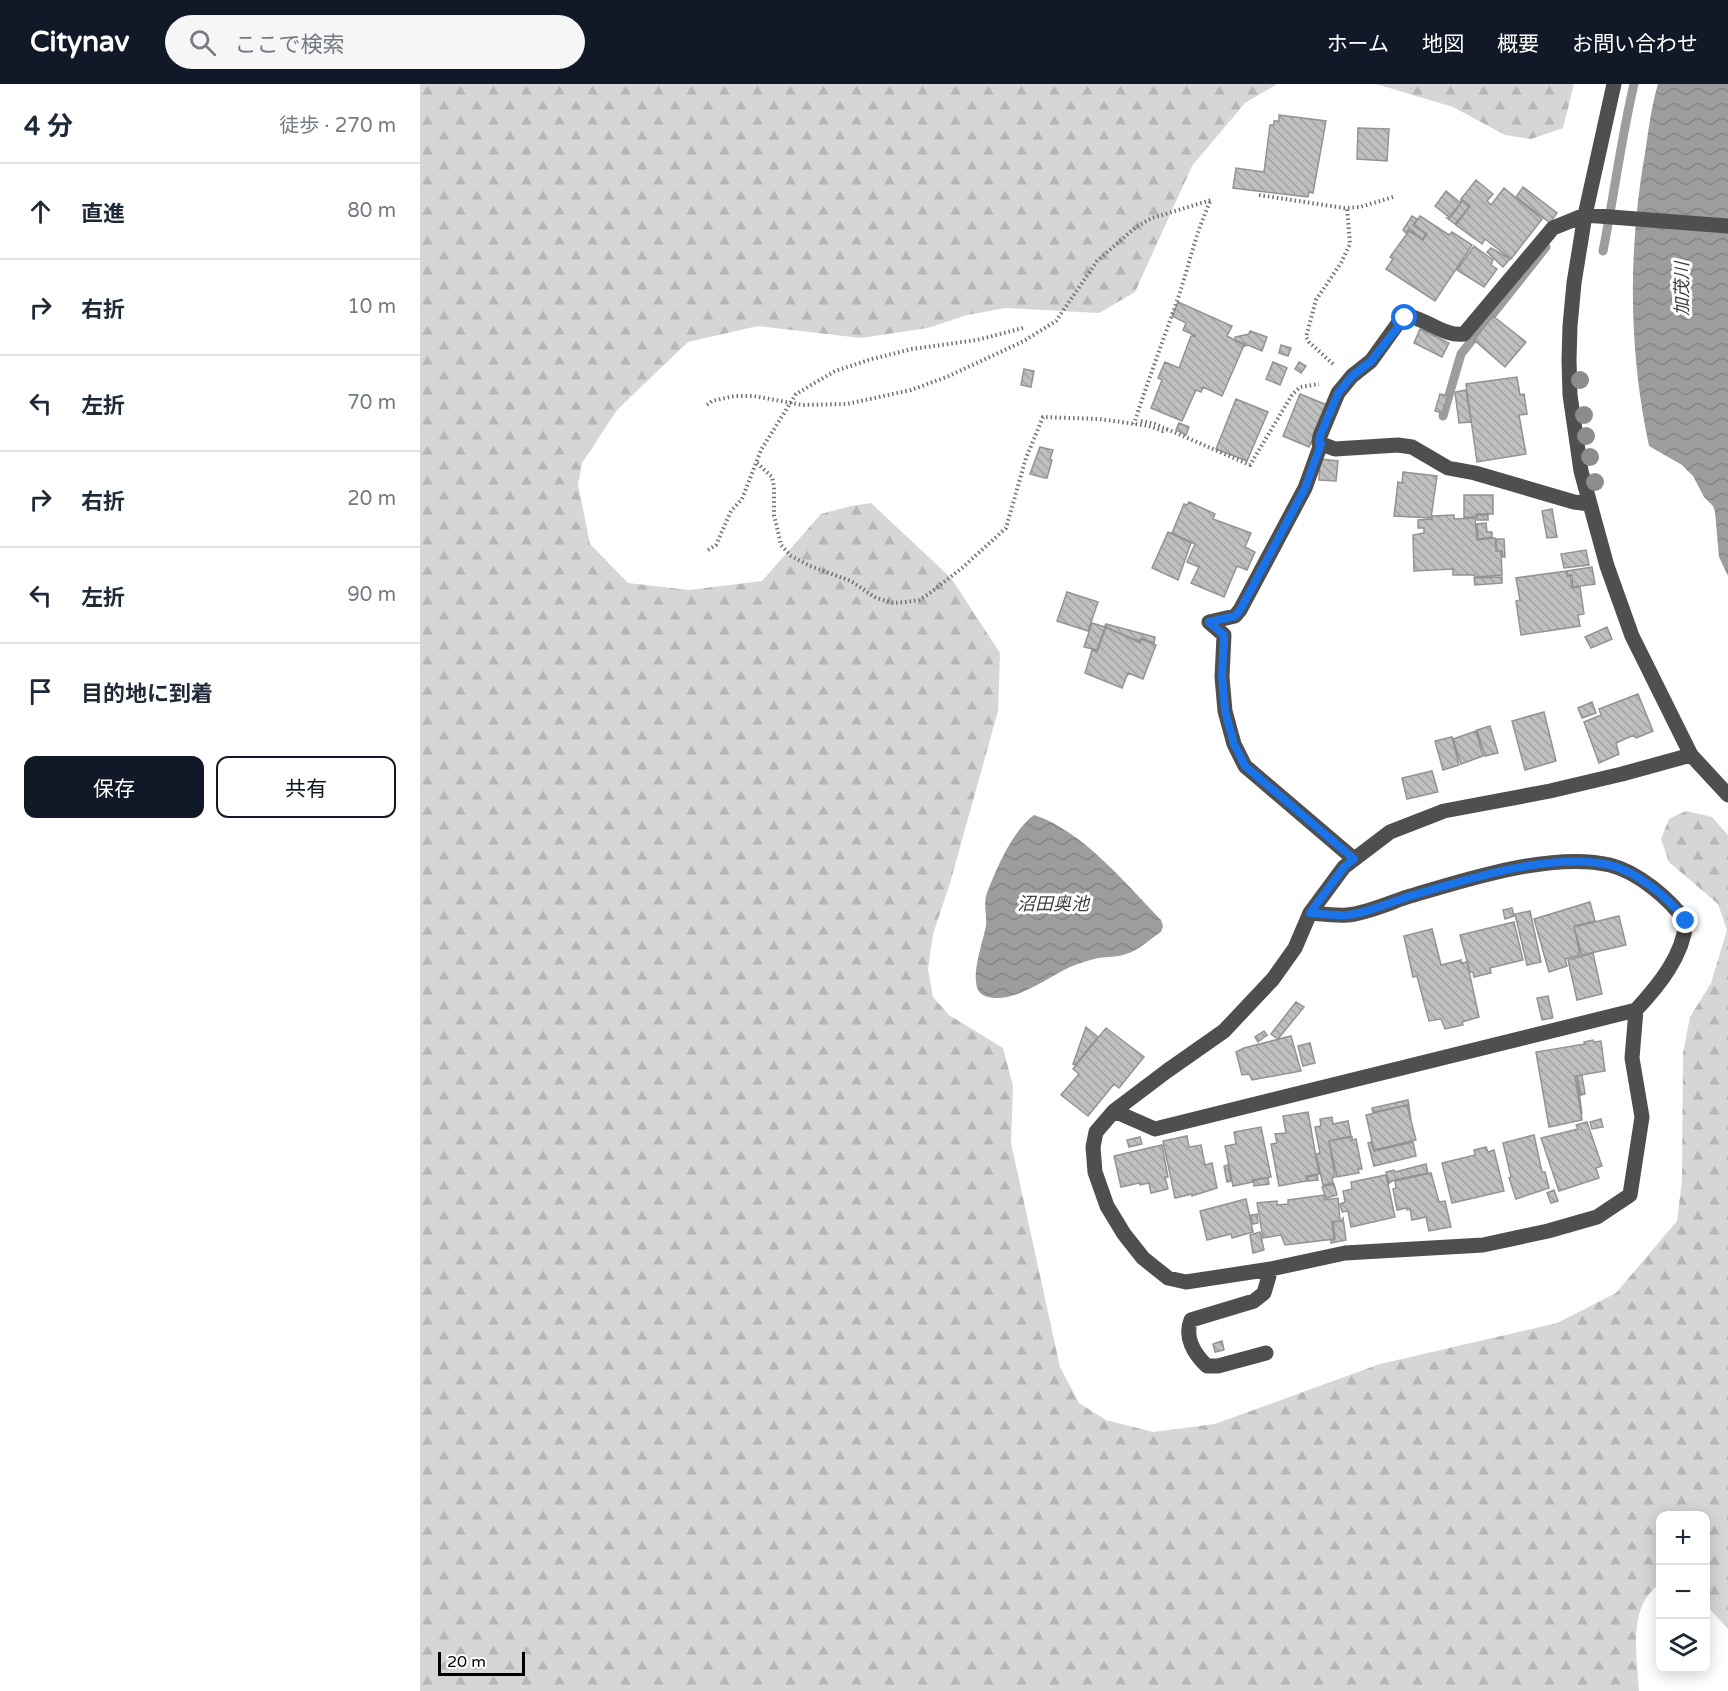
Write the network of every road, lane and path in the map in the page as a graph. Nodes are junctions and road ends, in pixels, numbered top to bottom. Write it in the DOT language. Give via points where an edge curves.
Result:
graph roads {
  1 [pos="1614,84"];
  2 [pos="1259,195"];
  3 [pos="1394,197"];
  4 [pos="1347,208"];
  5 [pos="1585,215"];
  6 [pos="1728,226"];
  7 [pos="1023,328"];
  8 [pos="1347,382"];
  9 [pos="789,404"];
  10 [pos="707,405"];
  11 [pos="1141,421"];
  12 [pos="1134,424"];
  13 [pos="1167,430"];
  14 [pos="1321,444"];
  15 [pos="757,463"];
  16 [pos="1590,504"];
  17 [pos="708,550"];
  18 [pos="1691,754"];
  19 [pos="1728,795"];
  20 [pos="1354,859"];
  21 [pos="1310,913"];
  22 [pos="1636,1010"];
  23 [pos="1114,1111"];
  24 [pos="1271,1269"];
  25 [pos="1266,1353"];
  1 -- 5 [label="street"];
  2 -- 4 [label="path"];
  3 -- 4 [label="path"];
  4 -- 8 [label="path" via="1350,244 1316,300 1306,337"];
  5 -- 6 [label="street"];
  5 -- 8 [label="street" via="1554,228 1464,334 1454,334 1417,318 1405,318 1371,361"];
  5 -- 16 [label="street" via="1574,283 1569,360 1575,432"];
  7 -- 9 [label="path" via="977,340 912,349 835,371 796,394"];
  8 -- 13 [label="path" via="1300,387 1250,465"];
  8 -- 14 [label="street" via="1338,393 1320,436"];
  9 -- 10 [label="path" via="734,396"];
  9 -- 12 [label="path" via="847,404 912,390 1024,341 1056,321 1097,261 1136,226 1211,200"];
  9 -- 15 [label="path"];
  11 -- 13 [label="path"];
  12 -- 13 [label="path"];
  12 -- 15 [label="path" via="1043,417 1026,458 1006,528 930,593 906,602 876,598 851,581 791,556 781,545 774,515 772,477"];
  14 -- 16 [label="street" via="1335,448 1412,447 1448,468"];
  14 -- 20 [label="street" via="1305,488 1240,610 1235,616 1209,622 1224,635 1225,711 1245,766"];
  15 -- 17 [label="path" via="742,499 731,511 716,545"];
  16 -- 18 [label="street" via="1632,636"];
  18 -- 19 [label="street"];
  18 -- 20 [label="street" via="1550,791 1444,811 1390,832"];
  20 -- 21 [label="street"];
  21 -- 22 [label="street" via="1347,915 1486,874 1583,862 1612,866 1651,885 1686,921 1685,936 1663,980"];
  21 -- 23 [label="street" via="1295,948 1273,979 1224,1031"];
  22 -- 23 [label="street" via="1155,1129"];
  22 -- 24 [label="street" via="1632,1058 1642,1118 1630,1195 1597,1217 1494,1243 1345,1253"];
  23 -- 24 [label="street" via="1096,1132 1095,1173 1107,1206 1143,1258 1168,1278 1186,1282"];
  24 -- 25 [label="street" via="1264,1293 1254,1301 1191,1320 1187,1328 1196,1352 1207,1365"];
}
